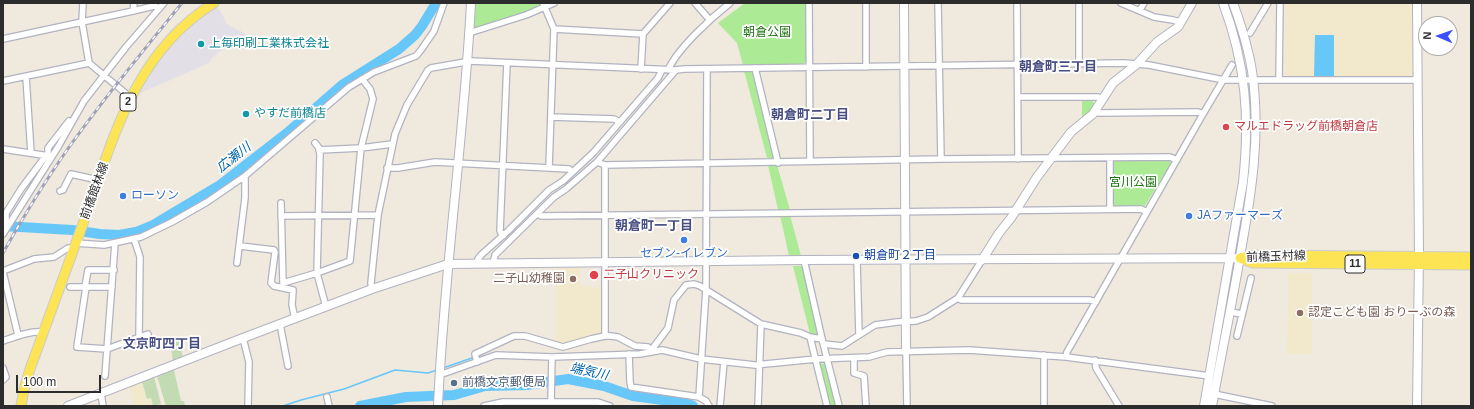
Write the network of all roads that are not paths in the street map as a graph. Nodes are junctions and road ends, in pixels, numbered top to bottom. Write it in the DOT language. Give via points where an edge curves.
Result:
graph roads {
  1 [pos="83,3"];
  2 [pos="134,3"];
  3 [pos="214,3"];
  4 [pos="444,3"];
  5 [pos="470,3"];
  6 [pos="554,3"];
  7 [pos="670,3"];
  8 [pos="695,3"];
  9 [pos="730,3"];
  10 [pos="809,3"];
  11 [pos="866,3"];
  12 [pos="904,3"];
  13 [pos="938,3"];
  14 [pos="1017,3"];
  15 [pos="1079,3"];
  16 [pos="1121,3"];
  17 [pos="1144,3"];
  18 [pos="1192,3"];
  19 [pos="1223,3"];
  20 [pos="1233,3"];
  21 [pos="1268,3"];
  22 [pos="1280,3"];
  23 [pos="1417,3"];
  24 [pos="162,5"];
  25 [pos="544,5"];
  26 [pos="1140,10"];
  27 [pos="133,11"];
  28 [pos="709,19"];
  29 [pos="82,22"];
  30 [pos="1180,22"];
  31 [pos="554,29"];
  32 [pos="469,32"];
  33 [pos="1250,33"];
  34 [pos="643,34"];
  35 [pos="3,39"];
  36 [pos="468,61"];
  37 [pos="89,63"];
  38 [pos="508,63"];
  39 [pos="1079,63"];
  40 [pos="1137,64"];
  41 [pos="553,65"];
  42 [pos="1017,65"];
  43 [pos="1232,65"];
  44 [pos="809,66"];
  45 [pos="904,66"];
  46 [pos="940,66"];
  47 [pos="866,67"];
  48 [pos="755,68"];
  49 [pos="641,69"];
  50 [pos="707,69"];
  51 [pos="665,70"];
  52 [pos="676,70"];
  53 [pos="104,76"];
  54 [pos="26,77"];
  55 [pos="362,79"];
  56 [pos="1224,80"];
  57 [pos="1253,80"];
  58 [pos="1279,80"];
  59 [pos="1416,80"];
  60 [pos="3,81"];
  61 [pos="1244,81"];
  62 [pos="130,97"];
  63 [pos="1018,97"];
  64 [pos="1102,99"];
  65 [pos="77,107"];
  66 [pos="1095,111"];
  67 [pos="1203,114"];
  68 [pos="551,117"];
  69 [pos="620,122"];
  70 [pos="315,143"];
  71 [pos="392,144"];
  72 [pos="361,148"];
  73 [pos="3,149"];
  74 [pos="319,150"];
  75 [pos="31,153"];
  76 [pos="49,156"];
  77 [pos="1110,158"];
  78 [pos="941,159"];
  79 [pos="1018,159"];
  80 [pos="1051,159"];
  81 [pos="1177,160"];
  82 [pos="810,161"];
  83 [pos="904,161"];
  84 [pos="597,162"];
  85 [pos="458,163"];
  86 [pos="706,163"];
  87 [pos="778,163"];
  88 [pos="605,165"];
  89 [pos="503,166"];
  90 [pos="549,167"];
  91 [pos="387,168"];
  92 [pos="572,172"];
  93 [pos="245,176"];
  94 [pos="98,180"];
  95 [pos="60,191"];
  96 [pos="281,203"];
  97 [pos="1110,209"];
  98 [pos="1016,210"];
  99 [pos="905,212"];
  100 [pos="1147,212"];
  101 [pos="706,213"];
  102 [pos="538,214"];
  103 [pos="378,215"];
  104 [pos="606,215"];
  105 [pos="281,216"];
  106 [pos="318,216"];
  107 [pos="354,216"];
  108 [pos="3,225"];
  109 [pos="3,234"];
  110 [pos="502,236"];
  111 [pos="134,239"];
  112 [pos="76,243"];
  113 [pos="115,243"];
  114 [pos="240,246"];
  115 [pos="1471,257"];
  116 [pos="1231,258"];
  117 [pos="1240,258"];
  118 [pos="1121,259"];
  119 [pos="804,260"];
  120 [pos="982,260"];
  121 [pos="857,261"];
  122 [pos="906,261"];
  123 [pos="1419,261"];
  124 [pos="706,262"];
  125 [pos="605,263"];
  126 [pos="237,264"];
  127 [pos="448,264"];
  128 [pos="478,264"];
  129 [pos="492,264"];
  130 [pos="1471,265"];
  131 [pos="114,270"];
  132 [pos="3,271"];
  133 [pos="317,273"];
  134 [pos="1251,278"];
  135 [pos="70,287"];
  136 [pos="86,287"];
  137 [pos="112,287"];
  138 [pos="372,289"];
  139 [pos="706,289"];
  140 [pos="958,298"];
  141 [pos="1096,302"];
  142 [pos="326,307"];
  143 [pos="1230,312"];
  144 [pos="1242,314"];
  145 [pos="295,319"];
  146 [pos="906,322"];
  147 [pos="280,324"];
  148 [pos="761,324"];
  149 [pos="43,332"];
  150 [pos="148,334"];
  151 [pos="18,335"];
  152 [pos="859,335"];
  153 [pos="605,336"];
  154 [pos="1237,336"];
  155 [pos="810,337"];
  156 [pos="139,338"];
  157 [pos="243,338"];
  158 [pos="3,341"];
  159 [pos="823,342"];
  160 [pos="643,346"];
  161 [pos="107,349"];
  162 [pos="906,351"];
  163 [pos="651,352"];
  164 [pos="643,353"];
  165 [pos="629,354"];
  166 [pos="1044,355"];
  167 [pos="552,357"];
  168 [pos="1066,357"];
  169 [pos="827,358"];
  170 [pos="854,358"];
  171 [pos="701,359"];
  172 [pos="816,359"];
  173 [pos="1095,360"];
  174 [pos="477,362"];
  175 [pos="724,362"];
  176 [pos="760,365"];
  177 [pos="288,366"];
  178 [pos="3,368"];
  179 [pos="440,373"];
  180 [pos="105,376"];
  181 [pos="1210,376"];
  182 [pos="3,380"];
  183 [pos="101,394"];
  184 [pos="1214,394"];
  185 [pos="327,397"];
  186 [pos="699,397"];
  187 [pos="551,402"];
  188 [pos="497,404"];
  189 [pos="538,404"];
  190 [pos="21,406"];
  191 [pos="68,406"];
  192 [pos="103,406"];
  193 [pos="248,406"];
  194 [pos="329,406"];
  195 [pos="438,406"];
  196 [pos="484,406"];
  197 [pos="610,406"];
  198 [pos="709,406"];
  199 [pos="720,406"];
  200 [pos="758,406"];
  201 [pos="826,406"];
  202 [pos="840,406"];
  203 [pos="866,406"];
  204 [pos="906,406"];
  205 [pos="1044,406"];
  206 [pos="1119,406"];
  207 [pos="1204,406"];
  208 [pos="1212,406"];
  209 [pos="1272,406"];
  210 [pos="1416,406"];
  1 -- 29 [label="street"];
  2 -- 27 [label="street"];
  3 -- 62 [label="main road, 前橋館林線 / 2" via="193,18 164,47"];
  4 -- 55 [label="street" via="434,31 418,54"];
  5 -- 32 [label="street"];
  6 -- 25 [label="street"];
  7 -- 34 [label="street"];
  8 -- 28 [label="street"];
  9 -- 28 [label="street"];
  10 -- 44 [label="street"];
  11 -- 47 [label="street"];
  12 -- 45 [label="street"];
  13 -- 46 [label="street"];
  14 -- 42 [label="street"];
  15 -- 39 [label="street"];
  16 -- 26 [label="street"];
  17 -- 26 [label="street"];
  18 -- 30 [label="street"];
  19 -- 61 [label="street" via="1236,41"];
  20 -- 57 [label="street"];
  21 -- 33 [label="street"];
  22 -- 58 [label="street"];
  23 -- 59 [label="street"];
  24 -- 27 [label="street"];
  24 -- 53 [label="street"];
  25 -- 31 [label="street"];
  25 -- 32 [label="street" via="526,15"];
  26 -- 30 [label="street" via="1154,17"];
  27 -- 29 [label="street"];
  28 -- 51 [label="street"];
  29 -- 35 [label="street"];
  29 -- 37 [label="street"];
  30 -- 40 [label="street" via="1176,29 1157,42"];
  31 -- 34 [label="street"];
  31 -- 41 [label="street"];
  32 -- 36 [label="street"];
  34 -- 49 [label="street"];
  36 -- 38 [label="street"];
  36 -- 71 [label="street" via="428,70 403,113"];
  36 -- 85 [label="street"];
  37 -- 53 [label="street"];
  37 -- 54 [label="street"];
  38 -- 41 [label="street"];
  38 -- 89 [label="street"];
  39 -- 40 [label="street"];
  39 -- 42 [label="street"];
  40 -- 56 [label="street"];
  40 -- 64 [label="street" via="1113,83"];
  41 -- 49 [label="street"];
  41 -- 68 [label="street"];
  42 -- 46 [label="street"];
  42 -- 63 [label="street"];
  43 -- 56 [label="street"];
  44 -- 47 [label="street"];
  44 -- 48 [label="street"];
  44 -- 82 [label="street"];
  45 -- 46 [label="street"];
  45 -- 47 [label="street"];
  45 -- 83 [label="street"];
  46 -- 78 [label="street"];
  48 -- 50 [label="street"];
  48 -- 87 [label="street"];
  49 -- 51 [label="street"];
  50 -- 52 [label="street"];
  50 -- 86 [label="street"];
  51 -- 52 [label="street"];
  51 -- 69 [label="street"];
  52 -- 84 [label="street"];
  53 -- 62 [label="street"];
  53 -- 76 [label="street" via="84,101"];
  54 -- 60 [label="street"];
  54 -- 75 [label="street"];
  55 -- 72 [label="street" via="370,89 373,99"];
  55 -- 93 [label="street" via="344,91"];
  56 -- 61 [label="street"];
  56 -- 67 [label="street"];
  57 -- 58 [label="street"];
  57 -- 61 [label="street"];
  57 -- 117 [label="street" via="1255,158"];
  58 -- 59 [label="street"];
  59 -- 123 [label="street"];
  61 -- 116 [label="street" via="1246,160"];
  62 -- 94 [label="main road, 前橋館林線 / 2"];
  63 -- 64 [label="street"];
  63 -- 79 [label="street"];
  64 -- 66 [label="street"];
  65 -- 76 [label="street" via="48,148"];
  66 -- 67 [label="street"];
  66 -- 80 [label="street" via="1072,132"];
  67 -- 81 [label="street"];
  68 -- 69 [label="street" via="614,119"];
  68 -- 90 [label="street"];
  69 -- 92 [label="street"];
  70 -- 74 [label="street"];
  71 -- 72 [label="street"];
  71 -- 91 [label="street"];
  72 -- 74 [label="street"];
  72 -- 107 [label="street"];
  73 -- 75 [label="street"];
  74 -- 106 [label="street"];
  75 -- 76 [label="street"];
  76 -- 108 [label="street" via="21,189 6,213"];
  76 -- 109 [label="street"];
  77 -- 80 [label="street"];
  77 -- 81 [label="street" via="1170,157"];
  77 -- 97 [label="street"];
  78 -- 79 [label="street"];
  78 -- 83 [label="street"];
  79 -- 80 [label="street"];
  80 -- 98 [label="street"];
  81 -- 100 [label="street"];
  82 -- 83 [label="street"];
  82 -- 87 [label="street"];
  83 -- 99 [label="street"];
  84 -- 88 [label="street"];
  84 -- 102 [label="street" via="554,197"];
  85 -- 89 [label="street"];
  85 -- 91 [label="street" via="430,162"];
  85 -- 127 [label="street"];
  86 -- 87 [label="street"];
  86 -- 88 [label="street"];
  86 -- 101 [label="street"];
  88 -- 104 [label="street"];
  89 -- 90 [label="street"];
  89 -- 110 [label="street" via="500,231"];
  90 -- 92 [label="street" via="569,169"];
  91 -- 103 [label="street"];
  92 -- 110 [label="street" via="549,190"];
  93 -- 111 [label="street" via="172,222"];
  93 -- 114 [label="street" via="246,198"];
  94 -- 95 [label="street" via="72,172 63,190"];
  94 -- 112 [label="main road, 前橋館林線 / 2"];
  96 -- 105 [label="street"];
  97 -- 98 [label="street"];
  97 -- 100 [label="street" via="1141,209"];
  98 -- 99 [label="street"];
  98 -- 120 [label="street"];
  99 -- 101 [label="street"];
  99 -- 122 [label="street"];
  100 -- 118 [label="street"];
  101 -- 104 [label="street"];
  101 -- 124 [label="street"];
  102 -- 104 [label="street"];
  102 -- 129 [label="street" via="495,255"];
  103 -- 107 [label="street"];
  103 -- 138 [label="street"];
  104 -- 125 [label="street"];
  105 -- 106 [label="street"];
  105 -- 133 [label="street" via="283,283"];
  106 -- 107 [label="street"];
  106 -- 133 [label="street"];
  107 -- 133 [label="street" via="350,261"];
  110 -- 128 [label="street" via="481,255"];
  111 -- 113 [label="street"];
  111 -- 156 [label="street" via="140,256"];
  112 -- 113 [label="street"];
  112 -- 132 [label="street" via="54,257 34,260"];
  112 -- 149 [label="main road, 前橋館林線 / 2"];
  113 -- 131 [label="street"];
  114 -- 126 [label="street"];
  114 -- 145 [label="street" via="274,250 271,283 293,290 292,305"];
  115 -- 123 [label="main road, 前橋玉村線 / 11"];
  116 -- 117 [label="street"];
  116 -- 118 [label="street"];
  116 -- 181 [label="street"];
  117 -- 123 [label="main road, 前橋玉村線 / 11" via="1253,255"];
  117 -- 143 [label="street"];
  118 -- 120 [label="street"];
  118 -- 141 [label="street"];
  119 -- 121 [label="street"];
  119 -- 124 [label="street"];
  119 -- 159 [label="street"];
  120 -- 122 [label="street"];
  120 -- 140 [label="street"];
  121 -- 122 [label="street"];
  121 -- 152 [label="street"];
  122 -- 146 [label="street"];
  123 -- 130 [label="main road, 前橋玉村線 / 11"];
  123 -- 210 [label="street"];
  124 -- 125 [label="street"];
  124 -- 139 [label="street"];
  125 -- 129 [label="street"];
  125 -- 153 [label="street"];
  127 -- 128 [label="street"];
  127 -- 138 [label="street"];
  127 -- 179 [label="street"];
  128 -- 129 [label="street"];
  131 -- 136 [label="street" via="88,270"];
  131 -- 137 [label="street"];
  132 -- 151 [label="street"];
  133 -- 142 [label="street"];
  134 -- 144 [label="street"];
  135 -- 136 [label="street"];
  136 -- 137 [label="street"];
  136 -- 161 [label="street" via="77,347"];
  137 -- 161 [label="street"];
  138 -- 142 [label="street"];
  139 -- 148 [label="street"];
  139 -- 163 [label="street" via="694,284 684,287 674,300 668,328"];
  139 -- 171 [label="street"];
  140 -- 141 [label="street"];
  140 -- 146 [label="street" via="921,320"];
  141 -- 168 [label="street"];
  142 -- 145 [label="street"];
  143 -- 144 [label="street"];
  143 -- 184 [label="street"];
  144 -- 154 [label="street"];
  145 -- 147 [label="street"];
  146 -- 152 [label="street" via="875,326"];
  146 -- 162 [label="street"];
  147 -- 157 [label="street"];
  147 -- 177 [label="street"];
  148 -- 155 [label="street"];
  148 -- 176 [label="street"];
  149 -- 151 [label="street"];
  149 -- 190 [label="main road, 前橋館林線 / 2" via="26,380"];
  150 -- 156 [label="street"];
  151 -- 158 [label="street"];
  152 -- 159 [label="street" via="842,346"];
  153 -- 160 [label="street" via="618,337 635,346"];
  153 -- 174 [label="street" via="563,347 535,338 516,336 475,354"];
  155 -- 159 [label="street"];
  155 -- 172 [label="street"];
  156 -- 161 [label="street"];
  157 -- 183 [label="street"];
  157 -- 193 [label="street" via="249,362"];
  159 -- 169 [label="street"];
  160 -- 163 [label="street"];
  160 -- 164 [label="street"];
  161 -- 180 [label="street"];
  162 -- 166 [label="street" via="969,350"];
  162 -- 170 [label="street"];
  162 -- 204 [label="street"];
  163 -- 164 [label="street"];
  163 -- 171 [label="street" via="662,350"];
  164 -- 165 [label="street"];
  165 -- 167 [label="street"];
  165 -- 186 [label="street" via="631,387"];
  166 -- 168 [label="street"];
  166 -- 205 [label="street"];
  167 -- 174 [label="street" via="496,356"];
  167 -- 187 [label="street"];
  168 -- 173 [label="street"];
  169 -- 170 [label="street"];
  169 -- 172 [label="street"];
  169 -- 202 [label="street"];
  170 -- 203 [label="street" via="854,373 865,378"];
  171 -- 175 [label="street"];
  171 -- 186 [label="street"];
  172 -- 176 [label="street"];
  172 -- 201 [label="street"];
  173 -- 181 [label="street"];
  173 -- 206 [label="street" via="1096,368"];
  174 -- 179 [label="street"];
  175 -- 176 [label="street"];
  175 -- 199 [label="street"];
  176 -- 200 [label="street"];
  178 -- 182 [label="street" via="6,377"];
  179 -- 195 [label="street"];
  181 -- 207 [label="street"];
  183 -- 191 [label="street"];
  183 -- 192 [label="street"];
  184 -- 208 [label="street"];
  184 -- 209 [label="street"];
  185 -- 194 [label="street"];
  186 -- 198 [label="street"];
  187 -- 189 [label="street"];
  187 -- 197 [label="street" via="598,402"];
  188 -- 189 [label="street"];
  188 -- 196 [label="street"];
}
